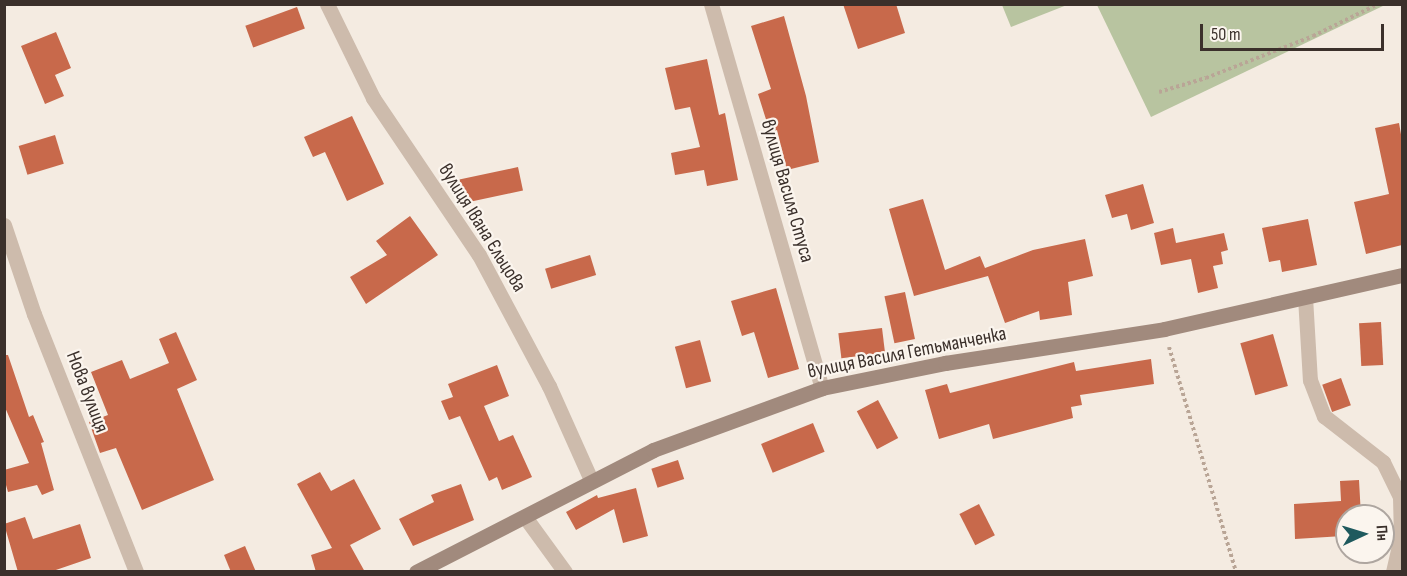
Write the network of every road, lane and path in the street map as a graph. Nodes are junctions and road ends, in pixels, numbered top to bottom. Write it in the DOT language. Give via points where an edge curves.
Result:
graph roads {
  1 [pos="327,4"];
  2 [pos="711,4"];
  3 [pos="1378,4"];
  4 [pos="1159,92"];
  5 [pos="4,225"];
  6 [pos="1402,275"];
  7 [pos="1305,297"];
  8 [pos="1164,328"];
  9 [pos="822,388"];
  10 [pos="591,480"];
  11 [pos="525,517"];
  12 [pos="136,572"];
  13 [pos="416,572"];
  14 [pos="565,572"];
  15 [pos="1236,572"];
  16 [pos="1392,572"];
  1 -- 10 [label="street, вулиця Івана Єльцова" via="373,98 479,255 549,386"];
  2 -- 9 [label="street, вулиця Василя Стуса"];
  3 -- 4 [label="path" via="1313,36"];
  5 -- 12 [label="street, Нова вулиця" via="34,314"];
  6 -- 7 [label="street, вулиця Василя Гетьманченка"];
  7 -- 8 [label="street, вулиця Василя Гетьманченка"];
  7 -- 16 [label="street" via="1310,380 1324,416 1383,462 1400,497 1401,537"];
  8 -- 9 [label="street, вулиця Василя Гетьманченка" via="945,363"];
  8 -- 15 [label="path"];
  9 -- 10 [label="street, вулиця Василя Гетьманченка" via="653,450"];
  10 -- 11 [label="street, вулиця Василя Гетьманченка"];
  11 -- 13 [label="street, вулиця Василя Гетьманченка"];
  11 -- 14 [label="street"];
}
